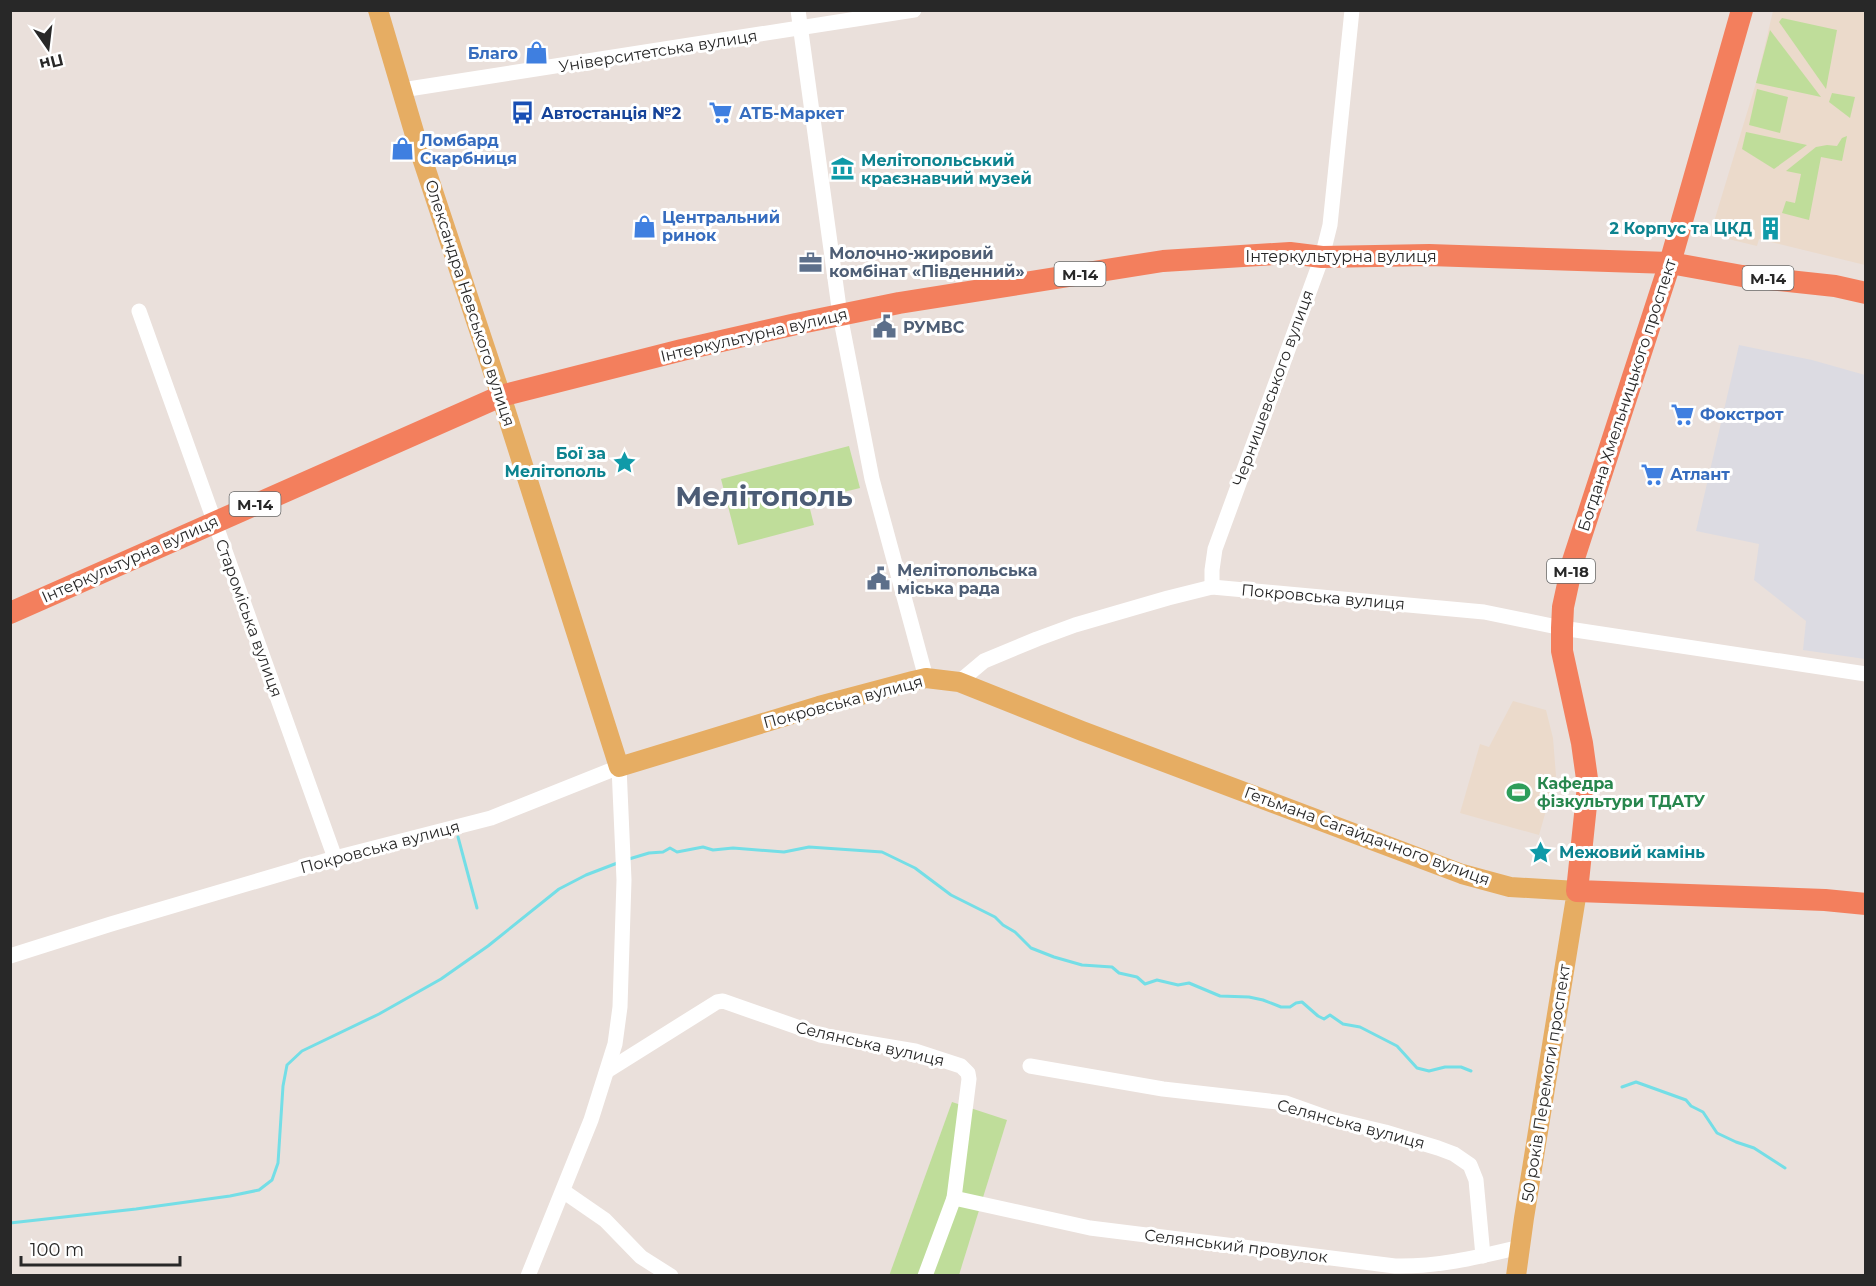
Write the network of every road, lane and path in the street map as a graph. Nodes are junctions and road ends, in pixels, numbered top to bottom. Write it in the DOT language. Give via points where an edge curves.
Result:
graph roads {
  1 [pos="378,10"];
  2 [pos="798,10"];
  3 [pos="914,10"];
  4 [pos="1352,10"];
  5 [pos="1742,10"];
  6 [pos="801,29"];
  7 [pos="402,90"];
  8 [pos="1322,257"];
  9 [pos="1670,263"];
  10 [pos="1866,293"];
  11 [pos="139,311"];
  12 [pos="840,315"];
  13 [pos="501,396"];
  14 [pos="214,522"];
  15 [pos="1212,586"];
  16 [pos="10,613"];
  17 [pos="1562,628"];
  18 [pos="1866,674"];
  19 [pos="926,678"];
  20 [pos="959,682"];
  21 [pos="619,766"];
  22 [pos="335,858"];
  23 [pos="1577,891"];
  24 [pos="1866,904"];
  25 [pos="10,956"];
  26 [pos="1030,1066"];
  27 [pos="607,1071"];
  28 [pos="563,1191"];
  29 [pos="954,1198"];
  30 [pos="1520,1247"];
  31 [pos="1483,1256"];
  32 [pos="528,1275"];
  33 [pos="671,1275"];
  34 [pos="926,1275"];
  35 [pos="1516,1275"];
  1 -- 7 [label="main road, Олександра Невського вулиця"];
  2 -- 6 [label="street"];
  3 -- 6 [label="street, Університетська вулиця"];
  4 -- 8 [label="street, Чернишевського вулиця" via="1330,225"];
  5 -- 9 [label="highway, Богдана Хмельницького проспект / М-18"];
  6 -- 7 [label="street, Університетська вулиця"];
  6 -- 12 [label="street"];
  7 -- 13 [label="main road, Олександра Невського вулиця"];
  8 -- 9 [label="highway, Інтеркультурна вулиця / М-14" via="1429,255"];
  8 -- 12 [label="highway, Інтеркультурна вулиця / М-14" via="1290,253 1163,261"];
  8 -- 15 [label="street, Чернишевського вулиця" via="1215,549"];
  9 -- 10 [label="highway, Інтеркультурна вулиця / М-14"];
  9 -- 17 [label="highway, Богдана Хмельницького проспект / М-18" via="1573,561"];
  11 -- 14 [label="street, Староміська вулиця"];
  12 -- 13 [label="highway, Інтеркультурна вулиця / М-14"];
  12 -- 19 [label="street" via="872,479"];
  13 -- 14 [label="highway, Інтеркультурна вулиця / М-14"];
  13 -- 21 [label="main road, Олександра Невського вулиця"];
  14 -- 16 [label="highway, Інтеркультурна вулиця / М-14"];
  14 -- 22 [label="street, Староміська вулиця"];
  15 -- 17 [label="street, Покровська вулиця" via="1484,612"];
  15 -- 20 [label="street, Покровська вулиця" via="1037,639 984,661"];
  17 -- 18 [label="street, Покровська вулиця"];
  17 -- 23 [label="highway, Богдана Хмельницького проспект / М-18" via="1562,651 1588,786"];
  19 -- 20 [label="main road, Покровська вулиця"];
  19 -- 21 [label="main road, Покровська вулиця"];
  20 -- 23 [label="main road, Гетьмана Сагайдачного вулиця" via="1462,874 1510,887"];
  21 -- 22 [label="street, Покровська вулиця" via="490,818"];
  21 -- 27 [label="street" via="624,853 620,1007"];
  22 -- 25 [label="street, Покровська вулиця"];
  23 -- 24 [label="highway, Гетьмана Сагайдачного вулиця"];
  23 -- 30 [label="main road, 50 років Перемоги проспект"];
  26 -- 31 [label="street, Селянська вулиця" via="1163,1089 1286,1103 1454,1154 1470,1165 1476,1180"];
  27 -- 28 [label="street"];
  27 -- 29 [label="street, Селянська вулиця" via="723,1001 820,1035 915,1051 961,1066 969,1079"];
  28 -- 32 [label="street"];
  28 -- 33 [label="street" via="605,1220 641,1257"];
  29 -- 31 [label="street, Селянський провулок" via="1090,1228 1395,1266 1420,1267"];
  29 -- 34 [label="street"];
  30 -- 31 [label="street, Селянський провулок"];
  30 -- 35 [label="main road, 50 років Перемоги проспект"];
}
